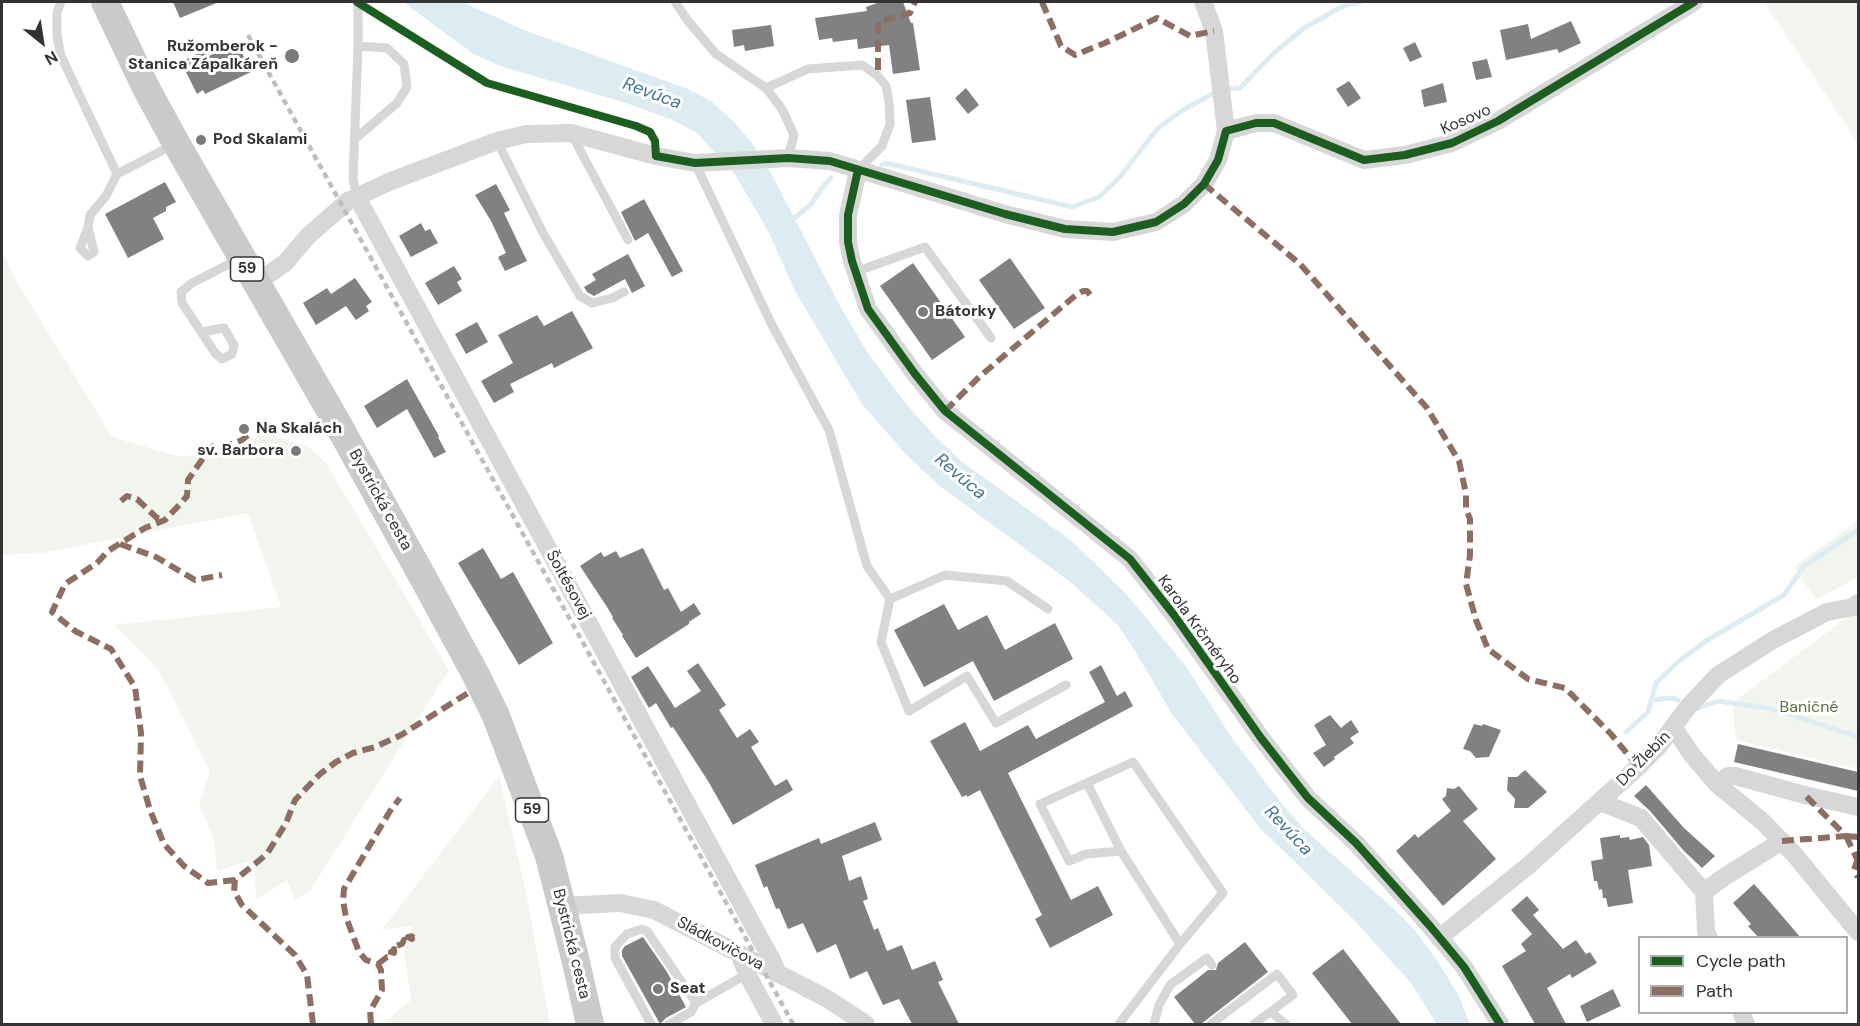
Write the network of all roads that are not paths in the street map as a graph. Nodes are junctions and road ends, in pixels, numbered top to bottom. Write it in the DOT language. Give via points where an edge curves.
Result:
graph roads {
  1 [pos="61,2"];
  2 [pos="105,2"];
  3 [pos="358,2"];
  4 [pos="675,2"];
  5 [pos="1203,2"];
  6 [pos="1694,2"];
  7 [pos="358,46"];
  8 [pos="766,88"];
  9 [pos="1226,131"];
  10 [pos="571,133"];
  11 [pos="356,138"];
  12 [pos="497,141"];
  13 [pos="176,143"];
  14 [pos="788,158"];
  15 [pos="695,163"];
  16 [pos="858,170"];
  17 [pos="117,174"];
  18 [pos="357,197"];
  19 [pos="88,227"];
  20 [pos="628,240"];
  21 [pos="241,258"];
  22 [pos="855,272"];
  23 [pos="256,283"];
  24 [pos="624,292"];
  25 [pos="201,332"];
  26 [pos="991,338"];
  27 [pos="890,599"];
  28 [pos="1858,603"];
  29 [pos="1048,609"];
  30 [pos="1066,685"];
  31 [pos="1674,728"];
  32 [pos="1087,783"];
  33 [pos="1718,785"];
  34 [pos="1600,802"];
  35 [pos="1858,807"];
  36 [pos="1782,841"];
  37 [pos="1121,851"];
  38 [pos="1704,892"];
  39 [pos="562,906"];
  40 [pos="1858,932"];
  41 [pos="1708,936"];
  42 [pos="1439,938"];
  43 [pos="1180,944"];
  44 [pos="740,956"];
  45 [pos="1212,965"];
  46 [pos="747,974"];
  47 [pos="778,974"];
  48 [pos="696,1003"];
  49 [pos="1271,1012"];
  50 [pos="590,1024"];
  51 [pos="651,1024"];
  52 [pos="669,1024"];
  53 [pos="774,1024"];
  54 [pos="866,1024"];
  55 [pos="1119,1024"];
  56 [pos="1154,1024"];
  57 [pos="1211,1024"];
  58 [pos="1254,1024"];
  59 [pos="1286,1024"];
  60 [pos="1500,1024"];
  1 -- 17 [label="lane" via="57,12 61,56"];
  2 -- 13 [label="main road, Bystrická cesta / 59"];
  3 -- 7 [label="lane"];
  4 -- 8 [label="lane" via="716,54"];
  5 -- 9 [label="street" via="1214,31"];
  6 -- 9 [label="street, Kosovo" via="1498,121 1452,143 1364,160 1274,123"];
  7 -- 11 [label="lane"];
  7 -- 11 [label="lane" via="387,48 404,64 407,87 397,103"];
  8 -- 14 [label="lane" via="794,135"];
  8 -- 16 [label="lane" via="808,69 862,65 877,75 886,86 890,124 882,146"];
  9 -- 16 [label="street" via="1218,160 1204,184 1184,204 1156,222 1113,232 1065,229"];
  10 -- 12 [label="street" via="526,134"];
  10 -- 15 [label="street"];
  10 -- 20 [label="lane"];
  11 -- 18 [label="lane" via="353,179"];
  12 -- 18 [label="street"];
  12 -- 24 [label="lane" via="580,296 592,303"];
  13 -- 17 [label="lane"];
  13 -- 21 [label="main road, Bystrická cesta / 59"];
  14 -- 15 [label="street"];
  14 -- 16 [label="street" via="830,161"];
  15 -- 27 [label="lane" via="772,325 829,430 867,566"];
  16 -- 22 [label="street, Karola Krčméryho" via="848,216 848,242"];
  17 -- 19 [label="lane" via="90,215"];
  18 -- 23 [label="street" via="334,212 285,263"];
  18 -- 47 [label="street, Šoltésovej"];
  21 -- 23 [label="main road, Bystrická cesta / 59"];
  21 -- 25 [label="lane" via="181,292 182,303"];
  22 -- 26 [label="lane" via="925,247"];
  22 -- 42 [label="street, Karola Krčméryho" via="868,309 945,411 1130,559 1308,798 1356,843"];
  23 -- 39 [label="main road, Bystrická cesta / 59" via="476,675 531,805"];
  27 -- 29 [label="lane" via="945,575 1007,581"];
  27 -- 30 [label="lane" via="881,642 909,711 967,676 996,723"];
  28 -- 31 [label="street, Do Žlebín" via="1827,612 1718,675"];
  31 -- 33 [label="street"];
  31 -- 34 [label="street, Do Žlebín"];
  32 -- 37 [label="lane"];
  32 -- 37 [label="lane" via="1040,804 1069,861 1086,854"];
  32 -- 43 [label="lane" via="1133,762 1223,893"];
  33 -- 35 [label="street" via="1735,776"];
  33 -- 36 [label="street"];
  34 -- 38 [label="street" via="1641,818"];
  34 -- 42 [label="street, Do Žlebín"];
  36 -- 38 [label="street"];
  36 -- 40 [label="street"];
  37 -- 43 [label="lane"];
  38 -- 41 [label="street"];
  39 -- 44 [label="street, Sládkovičova" via="620,903 654,910"];
  39 -- 50 [label="main road, Bystrická cesta / 59"];
  42 -- 60 [label="street, Karola Krčméryho" via="1464,967"];
  43 -- 55 [label="lane"];
  44 -- 46 [label="street"];
  44 -- 47 [label="street, Sládkovičova"];
  45 -- 56 [label="lane" via="1207,958 1170,985"];
  46 -- 48 [label="lane"];
  46 -- 53 [label="street"];
  47 -- 54 [label="street, Sládkovičova"];
  48 -- 51 [label="lane" via="646,931 627,934 615,947 615,958"];
  48 -- 52 [label="lane" via="691,1012"];
  49 -- 57 [label="lane" via="1293,995 1276,974"];
  49 -- 58 [label="lane"];
  49 -- 59 [label="lane"];
}
